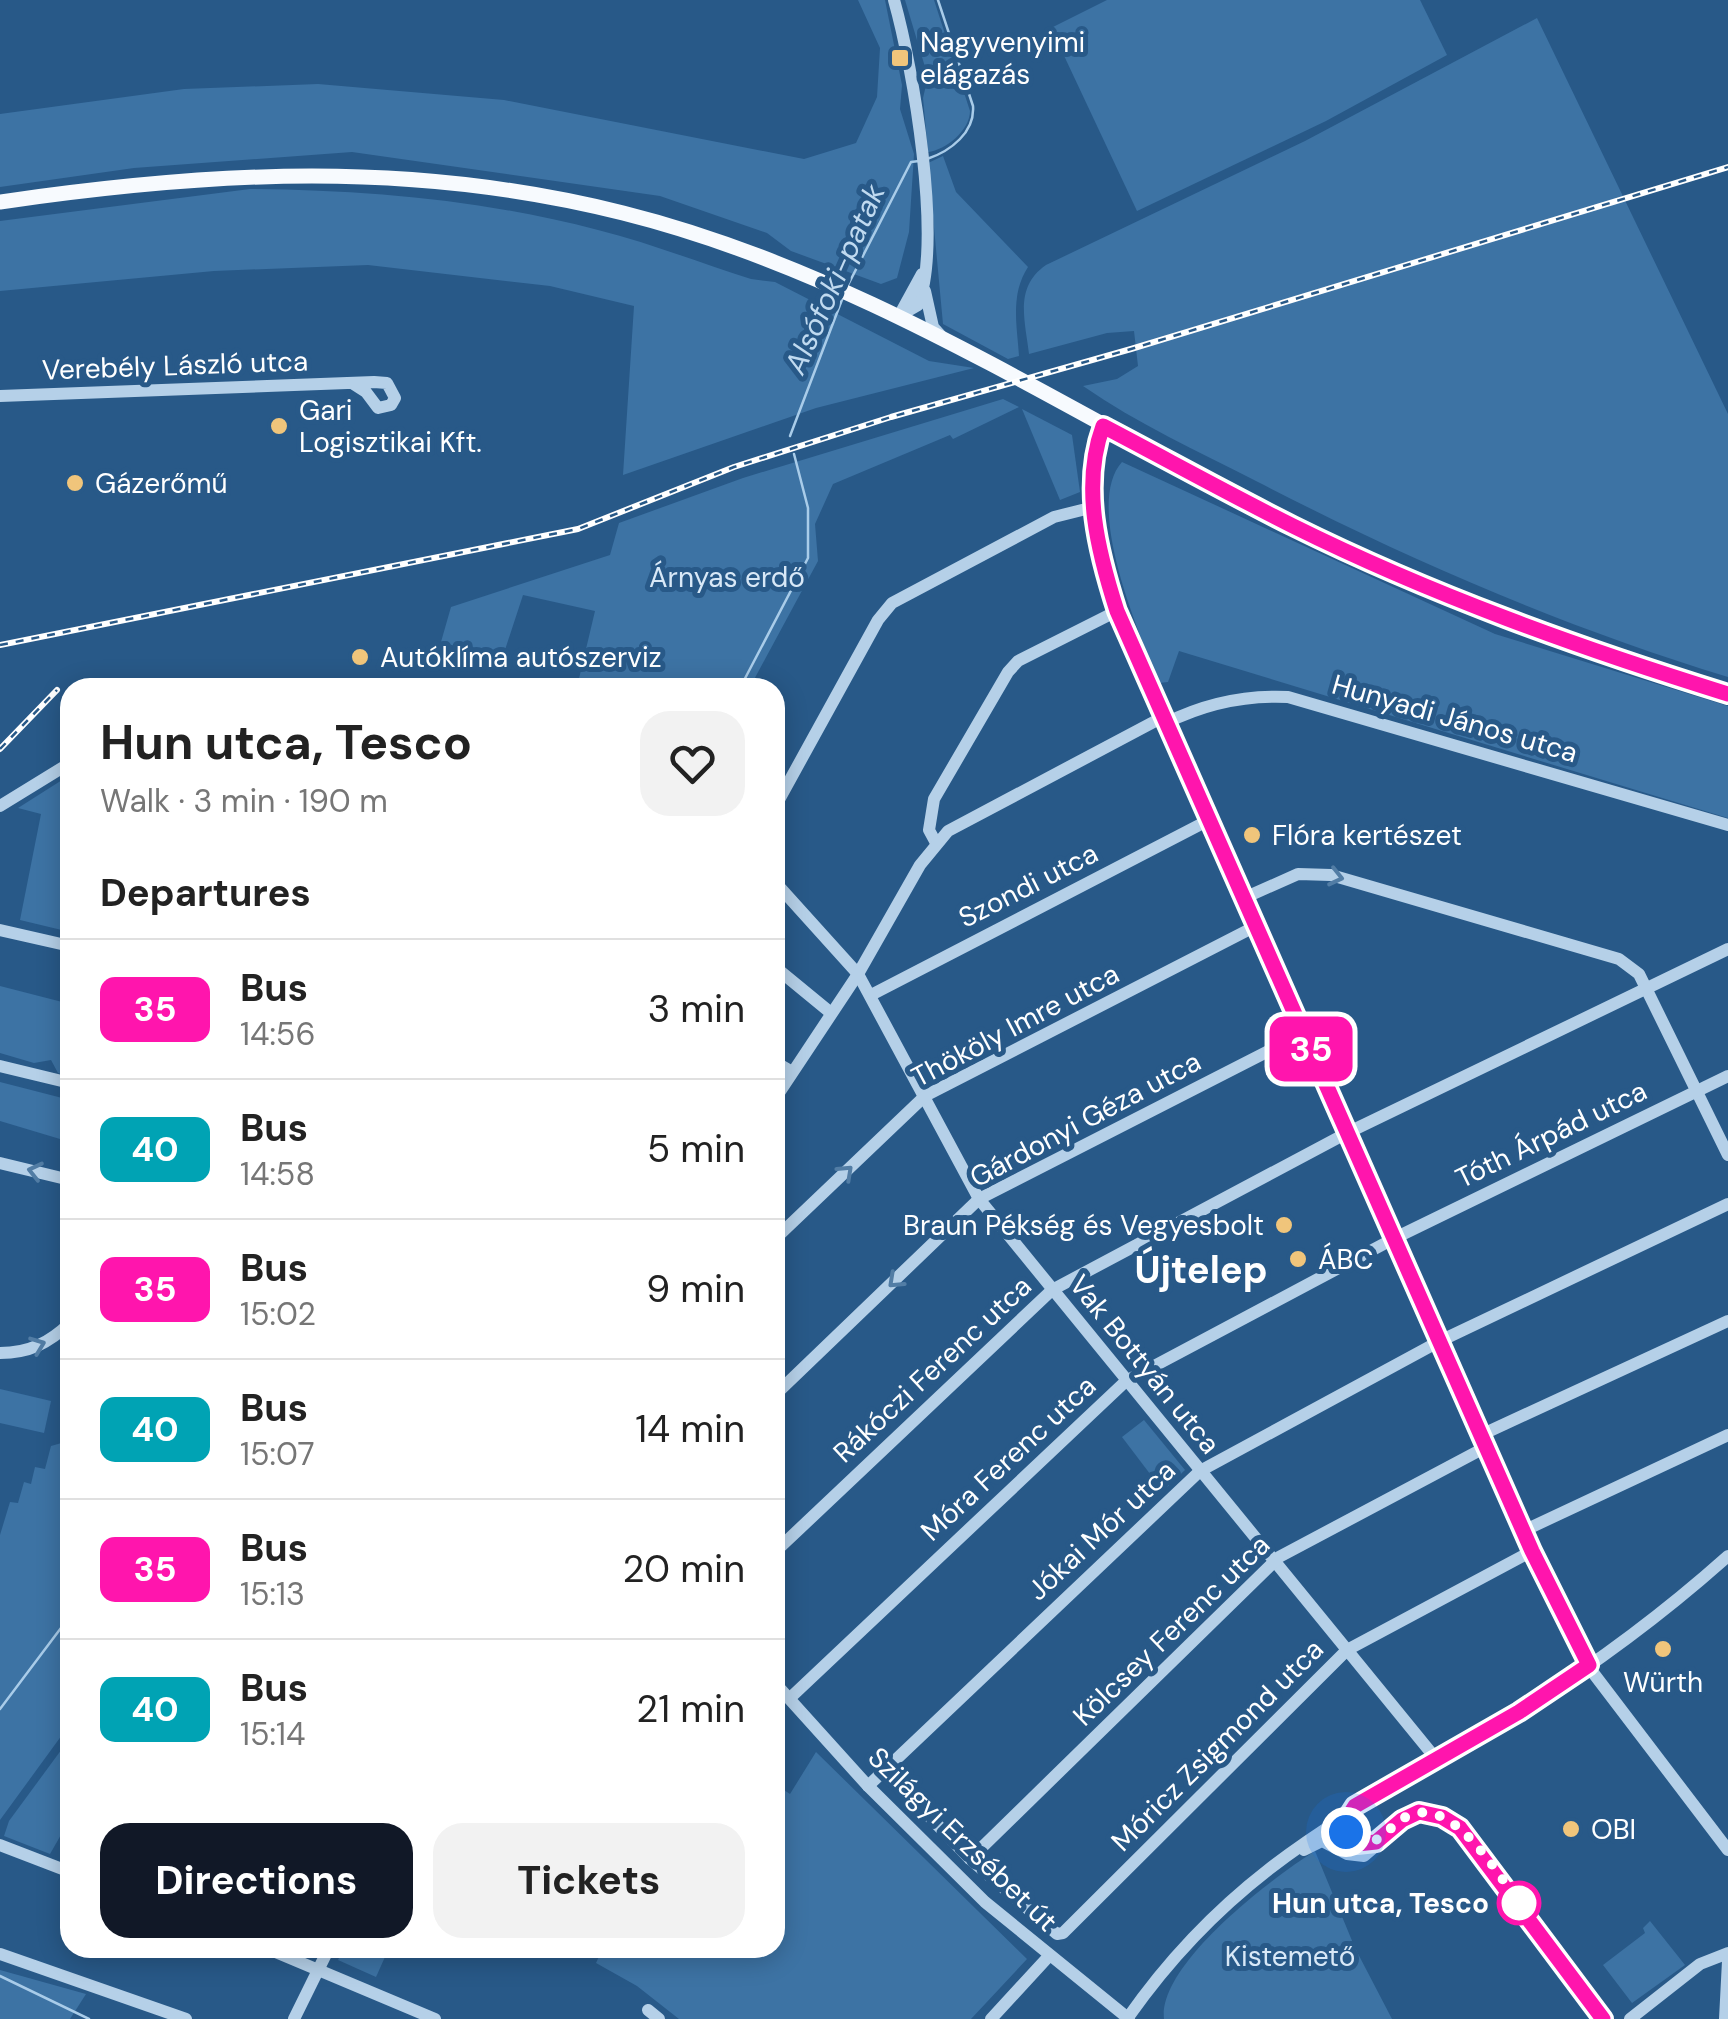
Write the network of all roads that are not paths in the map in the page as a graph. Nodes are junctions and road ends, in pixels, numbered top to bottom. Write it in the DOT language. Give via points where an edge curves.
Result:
graph roads {
  1 [pos="894,0"];
  2 [pos="0,202"];
  3 [pos="926,262"];
  4 [pos="924,288"];
  5 [pos="905,299"];
  6 [pos="877,306"];
  7 [pos="898,316"];
  8 [pos="943,339"];
  9 [pos="352,383"];
  10 [pos="0,396"];
  11 [pos="1103,426"];
  12 [pos="1094,507"];
  13 [pos="1117,611"];
  14 [pos="1728,694"];
  15 [pos="1165,720"];
  16 [pos="60,770"];
  17 [pos="785,790"];
  18 [pos="0,806"];
  19 [pos="1209,820"];
  20 [pos="1728,825"];
  21 [pos="936,843"];
  22 [pos="785,895"];
  23 [pos="1244,898"];
  24 [pos="1256,926"];
  25 [pos="0,930"];
  26 [pos="60,944"];
  27 [pos="1728,948"];
  28 [pos="858,974"];
  29 [pos="785,975"];
  30 [pos="1646,988"];
  31 [pos="871,995"];
  32 [pos="832,1013"];
  33 [pos="1304,1034"];
  34 [pos="0,1066"];
  35 [pos="785,1068"];
  36 [pos="792,1072"];
  37 [pos="1728,1076"];
  38 [pos="60,1081"];
  39 [pos="785,1083"];
  40 [pos="1697,1091"];
  41 [pos="926,1096"];
  42 [pos="1347,1133"];
  43 [pos="1728,1155"];
  44 [pos="0,1163"];
  45 [pos="60,1178"];
  46 [pos="978,1199"];
  47 [pos="1728,1204"];
  48 [pos="785,1230"];
  49 [pos="1395,1238"];
  50 [pos="1052,1290"];
  51 [pos="1728,1321"];
  52 [pos="60,1332"];
  53 [pos="1440,1341"];
  54 [pos="0,1353"];
  55 [pos="1126,1381"];
  56 [pos="785,1385"];
  57 [pos="1728,1435"];
  58 [pos="1484,1441"];
  59 [pos="1200,1471"];
  60 [pos="1523,1532"];
  61 [pos="785,1543"];
  62 [pos="1532,1551"];
  63 [pos="1728,1556"];
  64 [pos="1274,1562"];
  65 [pos="1347,1650"];
  66 [pos="1589,1665"];
  67 [pos="785,1693"];
  68 [pos="790,1698"];
  69 [pos="1438,1760"];
  70 [pos="884,1770"];
  71 [pos="868,1786"];
  72 [pos="1355,1806"];
  73 [pos="1336,1818"];
  74 [pos="1321,1828"];
  75 [pos="1715,1828"];
  76 [pos="1390,1832"];
  77 [pos="1348,1834"];
  78 [pos="1728,1840"];
  79 [pos="0,1845"];
  80 [pos="1338,1849"];
  81 [pos="1728,1850"];
  82 [pos="970,1859"];
  83 [pos="1274,1863"];
  84 [pos="60,1868"];
  85 [pos="1057,1934"];
  86 [pos="1728,1953"];
  87 [pos="0,1954"];
  88 [pos="1049,1956"];
  89 [pos="294,1958"];
  90 [pos="321,1958"];
  91 [pos="1728,1962"];
  92 [pos="316,1966"];
  93 [pos="186,2019"];
  94 [pos="294,2019"];
  95 [pos="435,2019"];
  96 [pos="991,2019"];
  97 [pos="1128,2019"];
  98 [pos="1604,2019"];
  99 [pos="1630,2019"];
  100 [pos="1725,2019"];
  1 -- 3 [label="street" via="917,108"];
  2 -- 6 [label="main road" via="276,173 447,181 628,214 740,248"];
  3 -- 4 [label="street"];
  3 -- 5 [label="street"];
  4 -- 7 [label="street" via="918,304"];
  4 -- 8 [label="street" via="933,327"];
  5 -- 6 [label="street"];
  5 -- 7 [label="street"];
  6 -- 7 [label="main road"];
  7 -- 8 [label="main road"];
  8 -- 11 [label="main road"];
  9 -- 10 [label="street, Verebély László utca"];
  11 -- 12 [label="street"];
  11 -- 14 [label="main road" via="1392,571"];
  12 -- 13 [label="street"];
  12 -- 17 [label="street" via="1054,517 892,603"];
  13 -- 15 [label="street"];
  13 -- 21 [label="street" via="1008,672 934,799 929,830"];
  15 -- 19 [label="street"];
  15 -- 20 [label="street, Hunyadi János utca" via="1196,708 1288,697"];
  15 -- 21 [label="street, Hunyadi János utca"];
  16 -- 18 [label="street"];
  19 -- 23 [label="street"];
  19 -- 31 [label="street, Szondi utca"];
  21 -- 28 [label="street, Hunyadi János utca"];
  22 -- 28 [label="street, Vak Bottyán utca"];
  23 -- 24 [label="street"];
  23 -- 30 [label="street, one-way" via="1298,874 1331,875 1619,959"];
  24 -- 33 [label="street"];
  24 -- 41 [label="street, Thököly Imre utca"];
  25 -- 26 [label="street"];
  27 -- 30 [label="street, Rákóczi Ferenc utca"];
  28 -- 31 [label="street, Vak Bottyán utca"];
  28 -- 32 [label="street, Hunyadi János utca"];
  29 -- 32 [label="street"];
  30 -- 40 [label="street"];
  30 -- 42 [label="street, Rákóczi Ferenc utca"];
  31 -- 41 [label="street, Vak Bottyán utca"];
  32 -- 36 [label="street, Hunyadi János utca"];
  33 -- 42 [label="street"];
  33 -- 46 [label="street, Gárdonyi Géza utca"];
  34 -- 38 [label="street"];
  35 -- 36 [label="street"];
  36 -- 39 [label="street, Hunyadi János utca"];
  37 -- 40 [label="street, Tóth Árpád utca"];
  40 -- 43 [label="street"];
  40 -- 49 [label="street, Tóth Árpád utca"];
  41 -- 46 [label="street, Vak Bottyán utca"];
  48 -- 41 [label="street, Thököly Imre utca, one-way"];
  42 -- 49 [label="street"];
  42 -- 50 [label="street, Rákóczi Ferenc utca"];
  45 -- 44 [label="street, one-way"];
  46 -- 50 [label="street, Vak Bottyán utca"];
  46 -- 56 [label="street, Gárdonyi Géza utca, one-way"];
  47 -- 53 [label="street, Jókai Mór utca"];
  49 -- 53 [label="street"];
  49 -- 55 [label="street, Móra Ferenc utca"];
  50 -- 55 [label="street, Vak Bottyán utca"];
  50 -- 61 [label="street, Rákóczi Ferenc utca"];
  51 -- 58 [label="street, Kölcsey Ferenc utca"];
  54 -- 52 [label="street, one-way" via="30,1350"];
  53 -- 58 [label="street"];
  53 -- 59 [label="street, Jókai Mór utca"];
  55 -- 59 [label="street, Vak Bottyán utca"];
  55 -- 68 [label="street, Móra Ferenc utca"];
  57 -- 60 [label="street"];
  58 -- 60 [label="street"];
  58 -- 64 [label="street, Kölcsey Ferenc utca"];
  59 -- 64 [label="street, Vak Bottyán utca"];
  59 -- 70 [label="street, Jókai Mór utca"];
  60 -- 62 [label="street"];
  62 -- 65 [label="street, Móricz Zsigmond utca"];
  62 -- 66 [label="street"];
  63 -- 66 [label="street"];
  64 -- 65 [label="street, Vak Bottyán utca"];
  64 -- 82 [label="street, Kölcsey Ferenc utca"];
  65 -- 69 [label="street, Vak Bottyán utca"];
  65 -- 85 [label="street, Móricz Zsigmond utca"];
  66 -- 69 [label="street"];
  66 -- 75 [label="street"];
  67 -- 68 [label="street, Szilágyi Erzsébet út"];
  68 -- 71 [label="street, Szilágyi Erzsébet út"];
  69 -- 72 [label="street"];
  70 -- 71 [label="street, Jókai Mór utca"];
  70 -- 82 [label="street, Szilágyi Erzsébet út"];
  71 -- 88 [label="street, Szilágyi Erzsébet út"];
  72 -- 73 [label="street"];
  72 -- 77 [label="street"];
  73 -- 74 [label="street"];
  73 -- 77 [label="street"];
  74 -- 80 [label="street"];
  74 -- 83 [label="street"];
  75 -- 78 [label="street"];
  75 -- 81 [label="street"];
  76 -- 77 [label="street" via="1365,1845"];
  76 -- 80 [label="street" via="1364,1856"];
  76 -- 98 [label="street" via="1419,1812 1460,1828"];
  79 -- 84 [label="street"];
  80 -- 83 [label="street" via="1315,1842 1287,1862"];
  82 -- 85 [label="street, Szilágyi Erzsébet út"];
  83 -- 97 [label="street" via="1190,1938"];
  86 -- 99 [label="street" via="1700,1964"];
  87 -- 93 [label="street"];
  88 -- 96 [label="street"];
  88 -- 97 [label="street, Szilágyi Erzsébet út"];
  89 -- 92 [label="street"];
  90 -- 92 [label="street"];
  91 -- 100 [label="street"];
  92 -- 94 [label="street"];
  92 -- 95 [label="street"];
}
